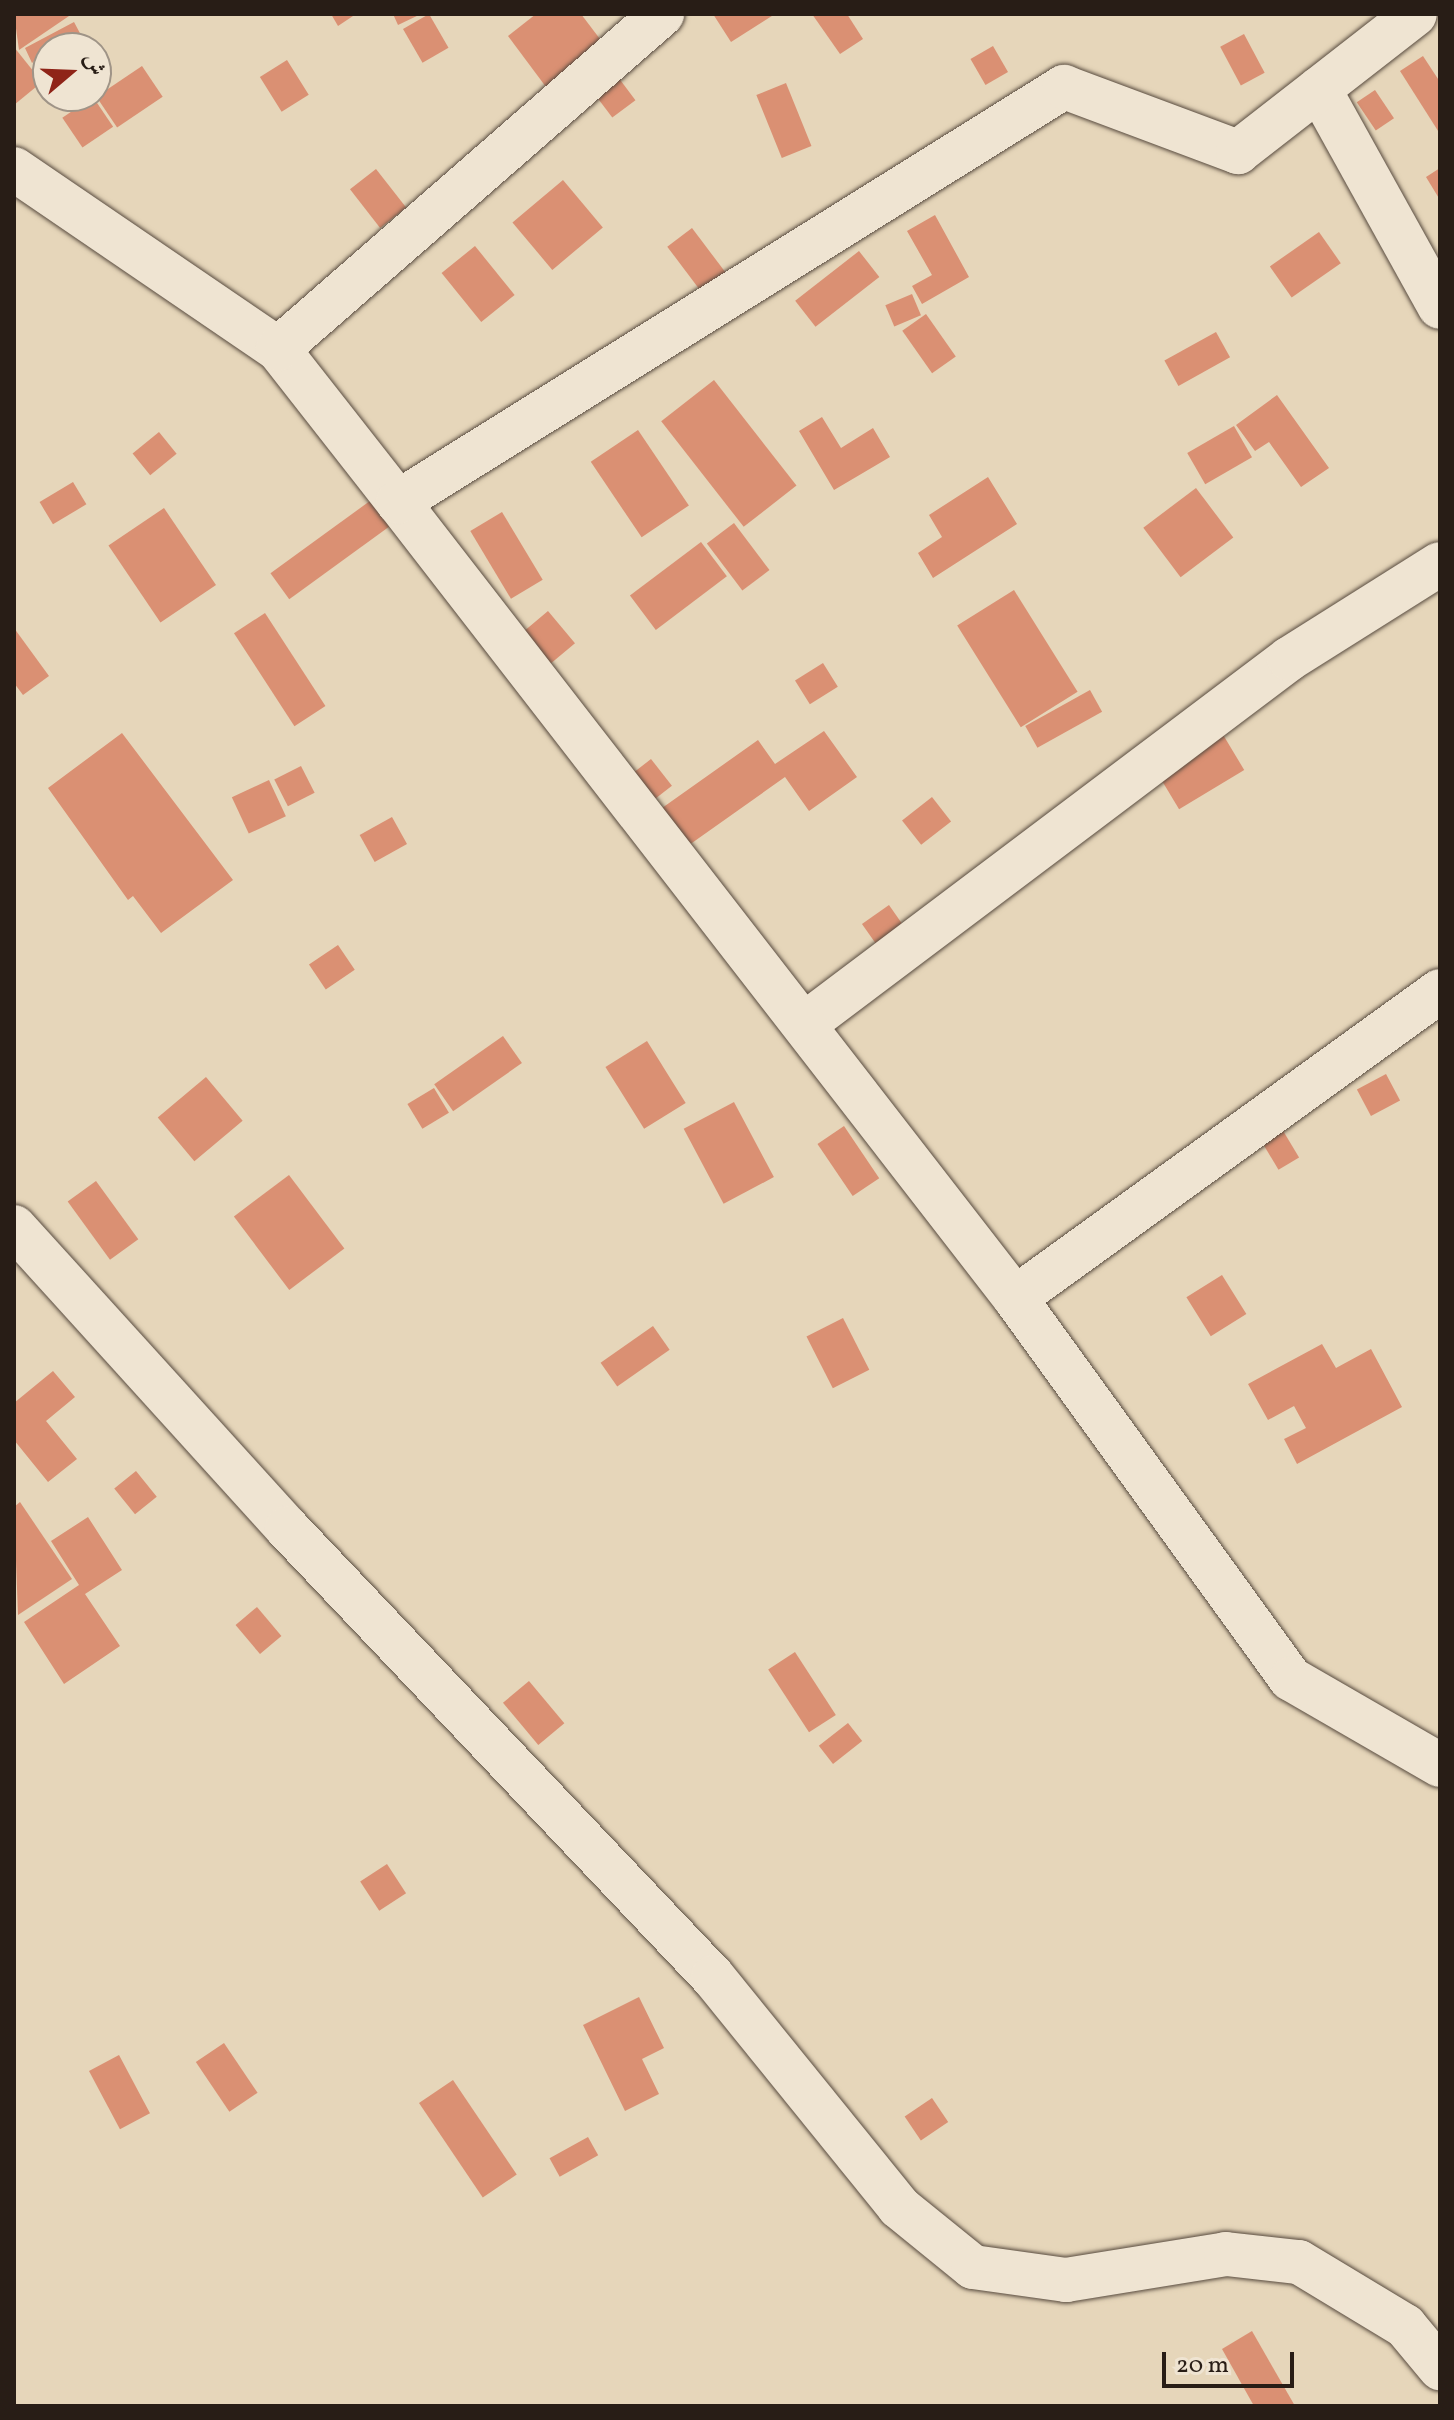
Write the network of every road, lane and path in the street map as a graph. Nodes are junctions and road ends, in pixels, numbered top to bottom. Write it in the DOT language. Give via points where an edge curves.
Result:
graph roads {
  1 [pos="662,14"];
  2 [pos="1415,14"];
  3 [pos="1319,89"];
  4 [pos="14,169"];
  5 [pos="1440,307"];
  6 [pos="278,349"];
  7 [pos="398,502"];
  8 [pos="1440,564"];
  9 [pos="1440,991"];
  10 [pos="806,1023"];
  11 [pos="14,1227"];
  12 [pos="1015,1298"];
  13 [pos="1440,1765"];
  14 [pos="1440,2368"];
  1 -- 6 [label="street"];
  2 -- 3 [label="street"];
  3 -- 5 [label="street"];
  3 -- 7 [label="street" via="1238,152 1064,87"];
  4 -- 6 [label="street"];
  6 -- 7 [label="street"];
  7 -- 10 [label="street"];
  8 -- 10 [label="street" via="1289,659"];
  9 -- 12 [label="street"];
  10 -- 12 [label="street"];
  11 -- 14 [label="street" via="287,1528 713,1977 899,2207 973,2267 1066,2280 1226,2254 1299,2262 1405,2326"];
  12 -- 13 [label="street" via="1291,1679"];
}
